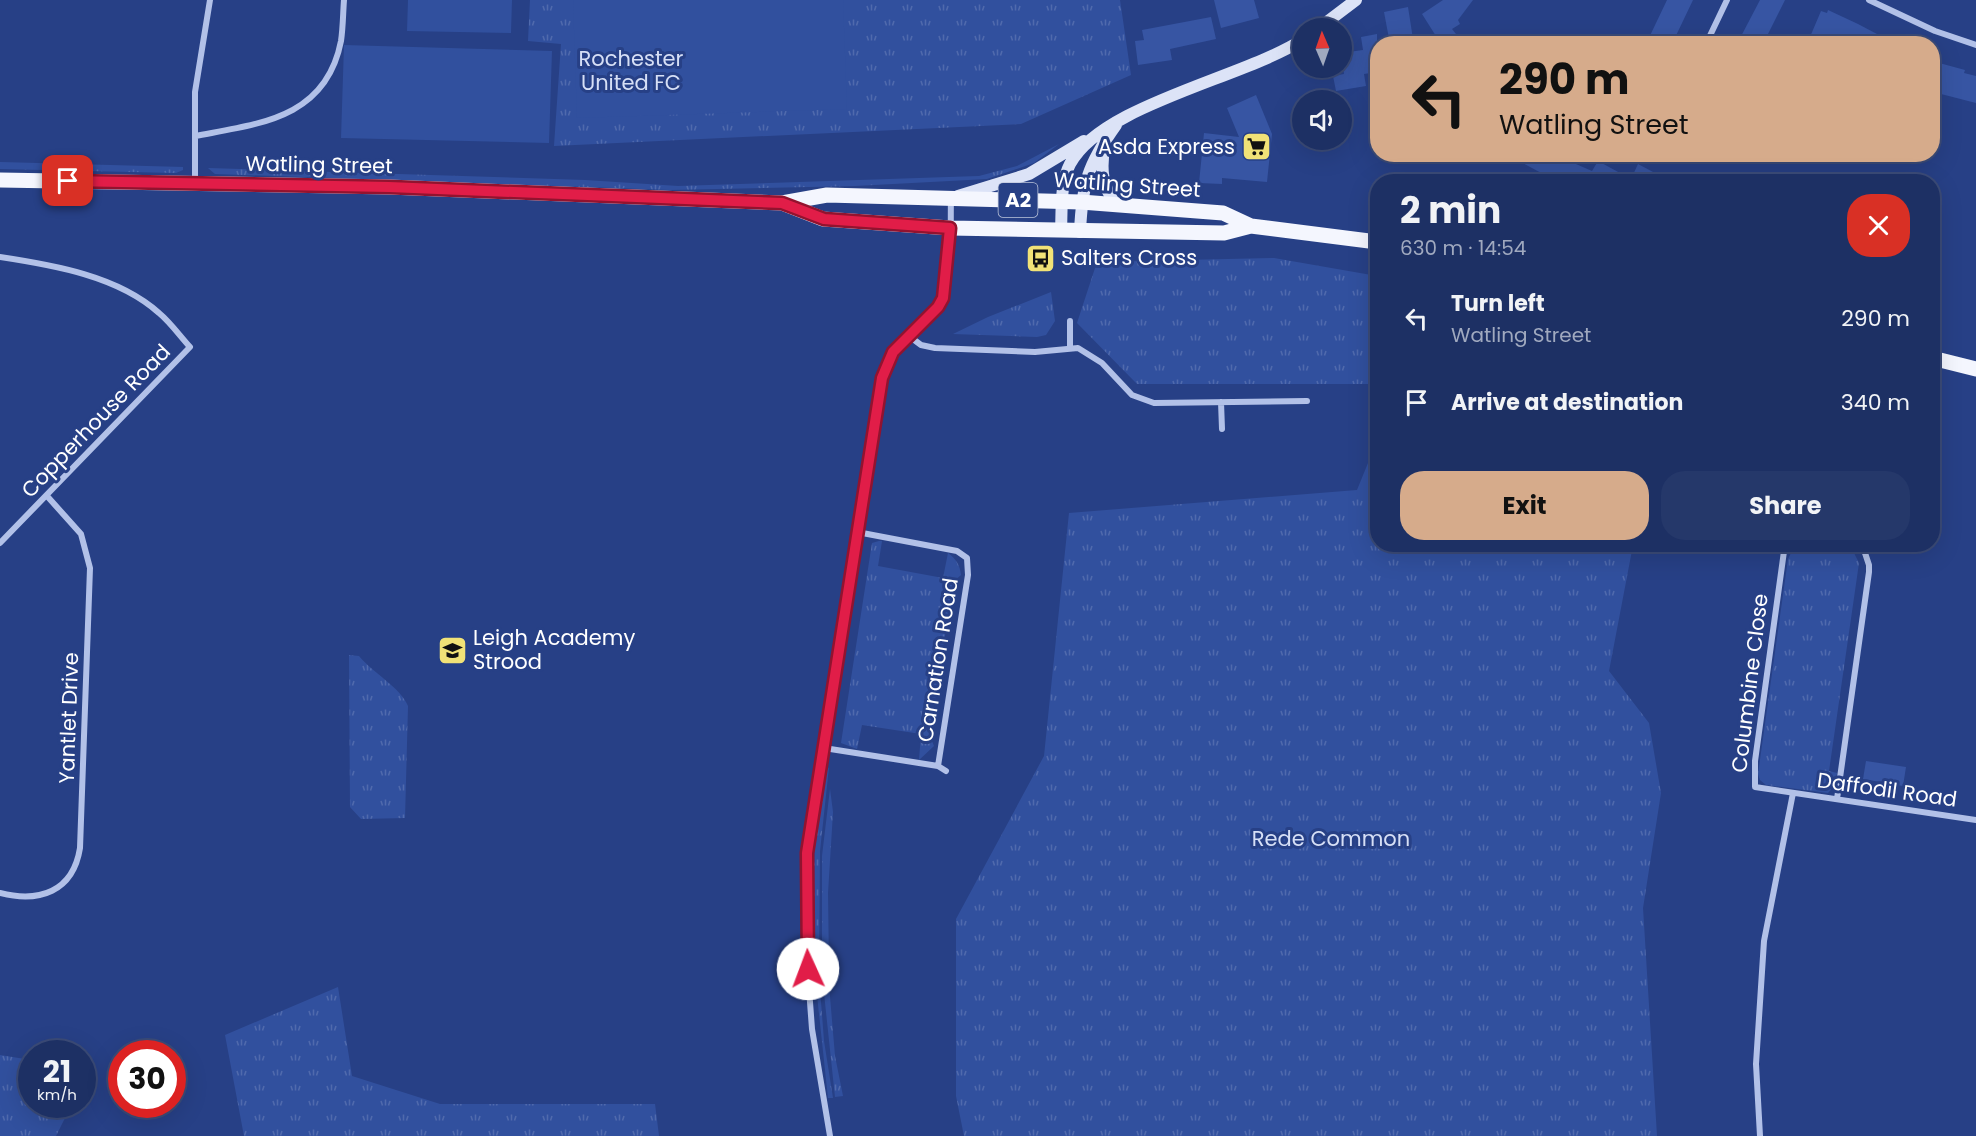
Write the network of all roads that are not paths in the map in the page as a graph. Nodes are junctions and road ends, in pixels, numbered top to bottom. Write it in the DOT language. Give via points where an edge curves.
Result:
graph roads {
  1 [pos="210,0"];
  2 [pos="344,0"];
  3 [pos="1356,0"];
  4 [pos="1727,0"];
  5 [pos="1869,0"];
  6 [pos="1332,18"];
  7 [pos="1710,36"];
  8 [pos="1292,45"];
  9 [pos="1976,45"];
  10 [pos="1104,134"];
  11 [pos="195,136"];
  12 [pos="0,180"];
  13 [pos="195,183"];
  14 [pos="951,198"];
  15 [pos="1062,201"];
  16 [pos="1081,202"];
  17 [pos="782,203"];
  18 [pos="1116,205"];
  19 [pos="1251,226"];
  20 [pos="950,228"];
  21 [pos="1061,231"];
  22 [pos="1080,232"];
  23 [pos="1370,241"];
  24 [pos="0,257"];
  25 [pos="1070,321"];
  26 [pos="909,336"];
  27 [pos="1070,347"];
  28 [pos="1940,360"];
  29 [pos="1976,369"];
  30 [pos="1307,401"];
  31 [pos="1221,402"];
  32 [pos="1222,429"];
  33 [pos="47,496"];
  34 [pos="857,532"];
  35 [pos="0,543"];
  36 [pos="1784,552"];
  37 [pos="1864,552"];
  38 [pos="824,748"];
  39 [pos="938,766"];
  40 [pos="945,771"];
  41 [pos="1793,793"];
  42 [pos="1837,799"];
  43 [pos="1976,820"];
  44 [pos="0,893"];
  45 [pos="830,1136"];
  46 [pos="1760,1136"];
  1 -- 11 [label="street" via="196,82"];
  2 -- 11 [label="street" via="341,42 329,72 296,111 264,123"];
  3 -- 6 [label="main road"];
  4 -- 7 [label="street"];
  5 -- 9 [label="street"];
  8 -- 10 [label="main road" via="1120,119"];
  10 -- 14 [label="main road" via="1029,174"];
  10 -- 15 [label="main road" via="1070,164"];
  10 -- 16 [label="main road" via="1089,168"];
  10 -- 18 [label="main road" via="1105,190"];
  11 -- 13 [label="street"];
  12 -- 13 [label="main road, Watling Street / A2"];
  13 -- 17 [label="main road, Watling Street / A2"];
  14 -- 15 [label="main road, Watling Street / A2"];
  14 -- 17 [label="main road, Watling Street / A2" via="827,195"];
  14 -- 20 [label="street"];
  15 -- 16 [label="main road, Watling Street / A2"];
  15 -- 21 [label="main road"];
  16 -- 18 [label="main road, Watling Street / A2"];
  16 -- 22 [label="main road"];
  17 -- 20 [label="main road, Watling Street / A2" via="824,219"];
  18 -- 19 [label="main road, Watling Street / A2" via="1223,213"];
  19 -- 22 [label="main road, Watling Street / A2" via="1224,233"];
  19 -- 23 [label="main road, A2"];
  20 -- 21 [label="main road, Watling Street / A2"];
  20 -- 26 [label="street" via="943,298"];
  21 -- 22 [label="main road, Watling Street / A2"];
  24 -- 33 [label="street, Copperhouse Road" via="46,264 99,279 149,305 190,347"];
  25 -- 27 [label="street"];
  26 -- 27 [label="street" via="921,345 935,348 1028,352"];
  26 -- 34 [label="street" via="889,357 883,371"];
  27 -- 31 [label="street" via="1095,357 1132,394 1146,401"];
  28 -- 29 [label="main road"];
  30 -- 31 [label="street"];
  31 -- 32 [label="street"];
  33 -- 35 [label="street, Copperhouse Road"];
  33 -- 44 [label="street, Yantlet Drive" via="81,534 90,567 80,848 72,872 51,892 26,898"];
  34 -- 38 [label="street"];
  34 -- 39 [label="street, Carnation Road" via="957,551 968,560"];
  36 -- 41 [label="street, Columbine Close" via="1754,784 1759,789"];
  37 -- 42 [label="street" via="1869,572"];
  38 -- 39 [label="street, Carnation Road"];
  38 -- 45 [label="street" via="807,853 806,948 812,1029"];
  39 -- 40 [label="street"];
  41 -- 42 [label="street, Daffodil Road"];
  41 -- 46 [label="street" via="1764,941 1756,1064"];
  42 -- 43 [label="street, Daffodil Road"];
}
